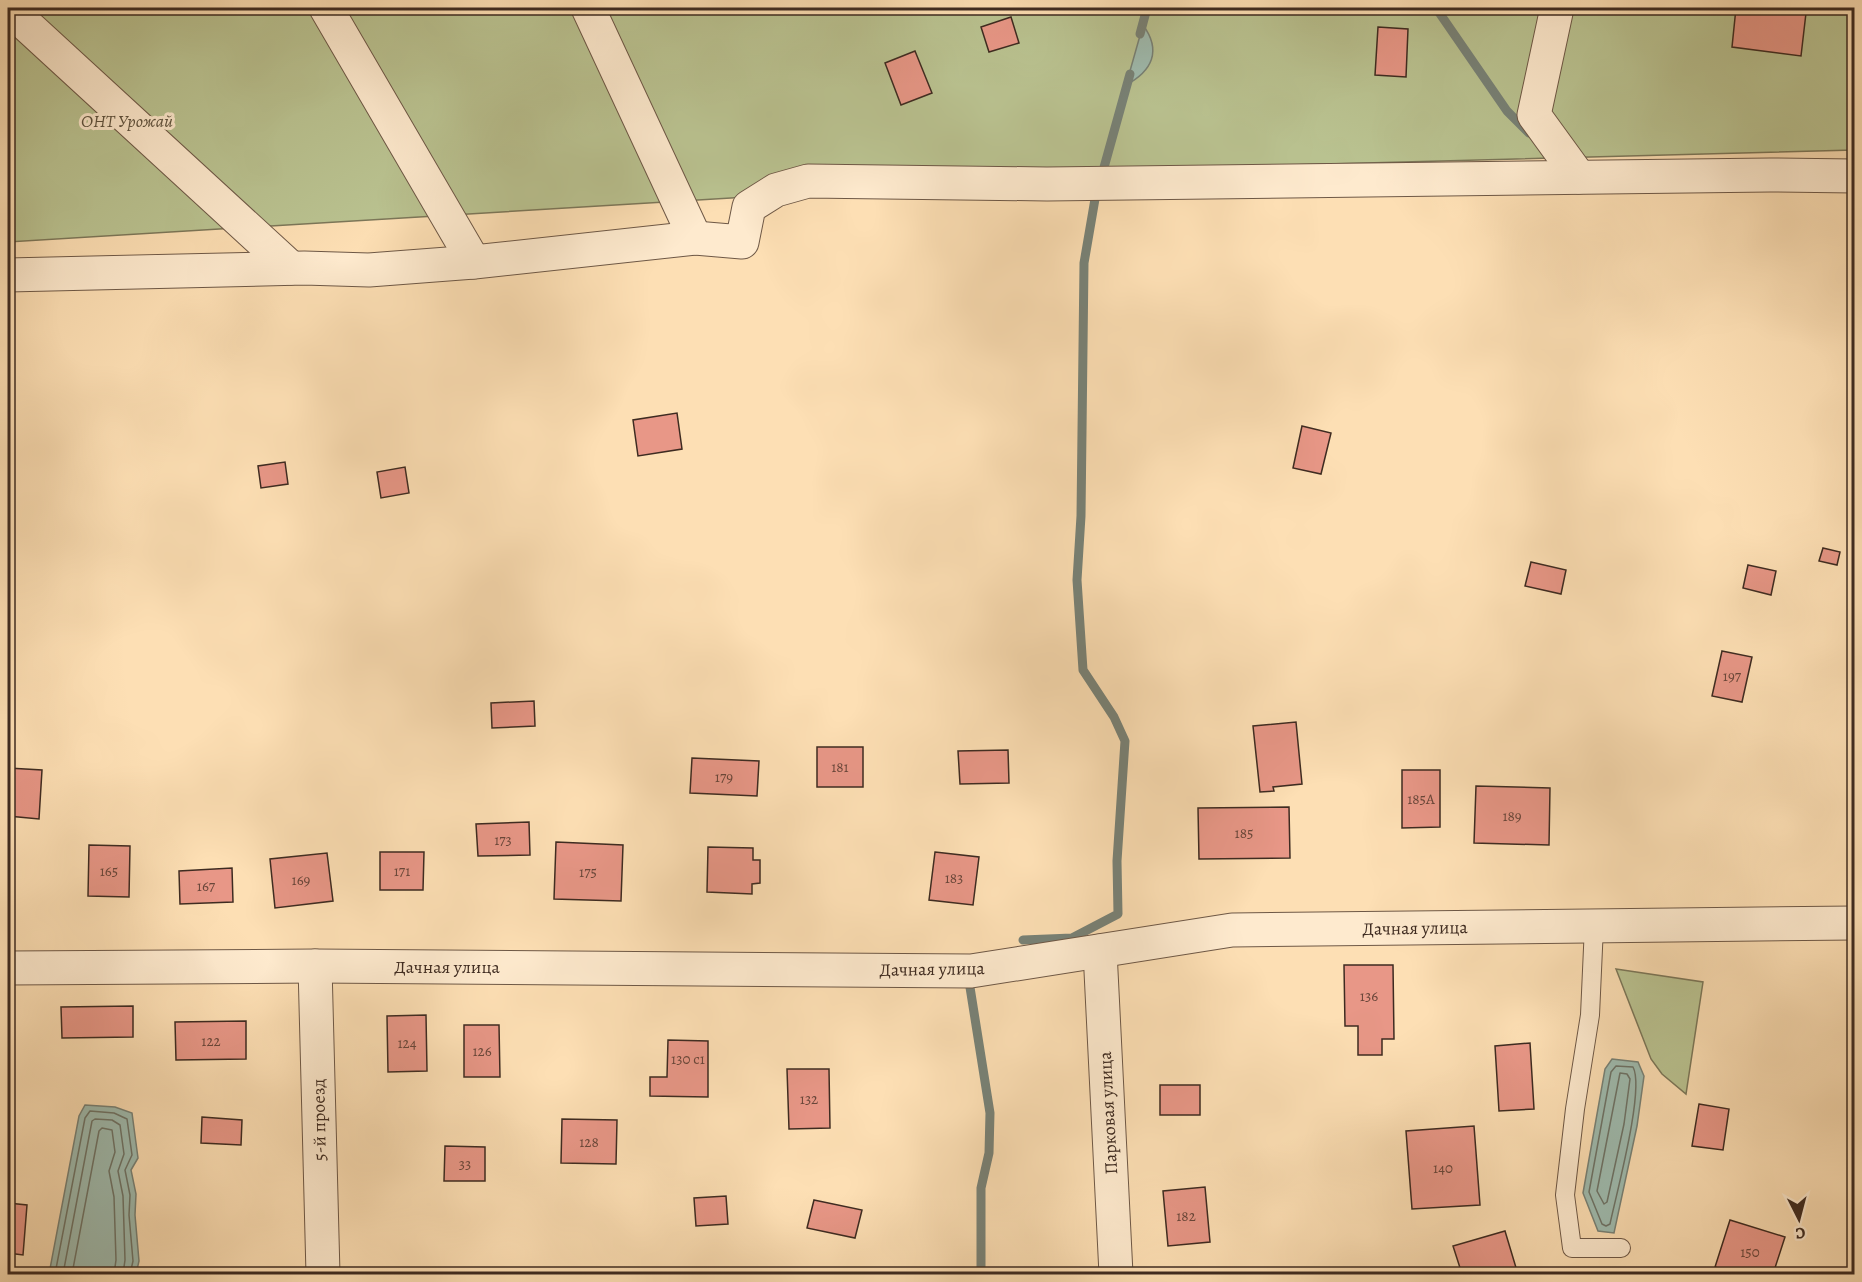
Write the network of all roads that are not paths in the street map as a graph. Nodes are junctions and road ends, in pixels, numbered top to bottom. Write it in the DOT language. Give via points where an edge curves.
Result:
graph roads {
  1 [pos="8,8"];
  2 [pos="327,8"];
  3 [pos="588,8"];
  4 [pos="1557,8"];
  5 [pos="1854,176"];
  6 [pos="1580,177"];
  7 [pos="695,238"];
  8 [pos="474,262"];
  9 [pos="291,268"];
  10 [pos="8,275"];
  11 [pos="1854,923"];
  12 [pos="1594,926"];
  13 [pos="1101,951"];
  14 [pos="315,966"];
  15 [pos="8,968"];
  16 [pos="1621,1248"];
  17 [pos="323,1275"];
  18 [pos="1116,1275"];
  1 -- 9 [label="street"];
  2 -- 8 [label="street"];
  3 -- 7 [label="street"];
  4 -- 6 [label="street" via="1534,115"];
  5 -- 6 [label="street"];
  6 -- 7 [label="street" via="1047,184 808,181 776,190 749,207 742,242"];
  7 -- 8 [label="street"];
  8 -- 9 [label="street" via="369,270"];
  9 -- 10 [label="street"];
  11 -- 12 [label="street, Дачная улица"];
  12 -- 13 [label="street, Дачная улица" via="1232,930"];
  12 -- 16 [label="lane" via="1590,1015 1565,1195 1572,1248"];
  13 -- 14 [label="street, Дачная улица" via="971,971"];
  13 -- 18 [label="street, Парковая улица"];
  14 -- 15 [label="street, Дачная улица"];
  14 -- 17 [label="street, 5-й проезд"];
}
